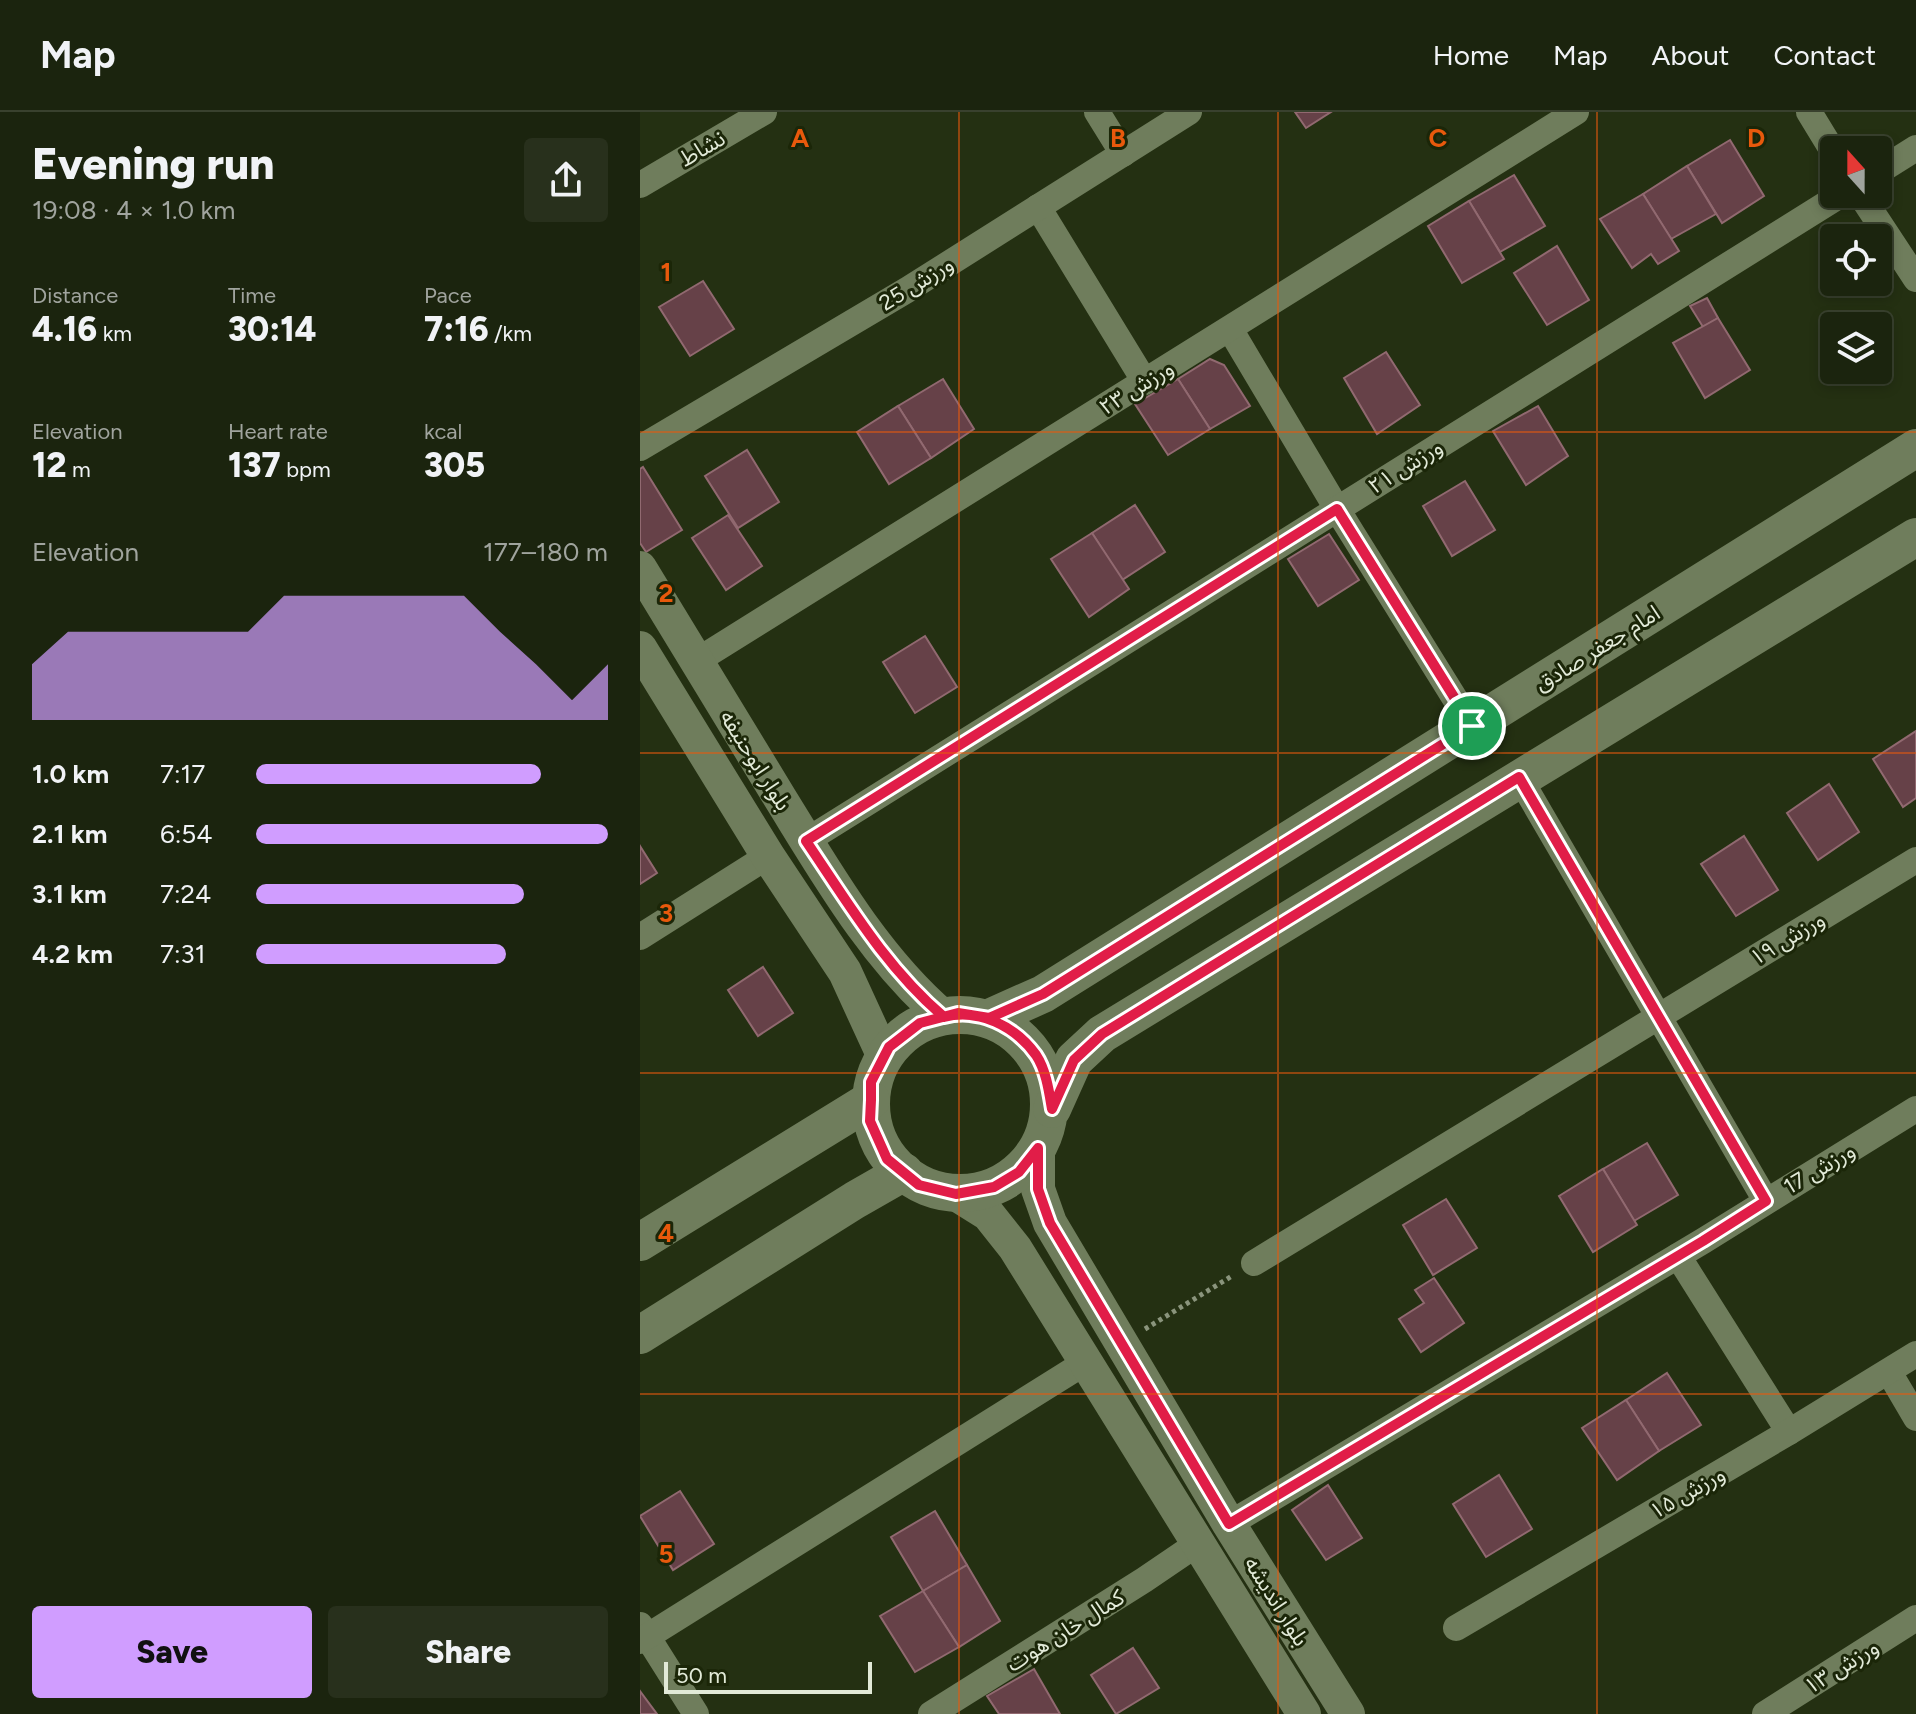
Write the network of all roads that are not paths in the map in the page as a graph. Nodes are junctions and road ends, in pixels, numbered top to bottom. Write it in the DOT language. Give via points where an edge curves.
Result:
graph roads {
  1 [pos="764,112"];
  2 [pos="1097,112"];
  3 [pos="1189,112"];
  4 [pos="1576,112"];
  5 [pos="1809,112"];
  6 [pos="1824,136"];
  7 [pos="1916,148"];
  8 [pos="1123,154"];
  9 [pos="1892,163"];
  10 [pos="640,185"];
  11 [pos="1038,207"];
  12 [pos="1820,208"];
  13 [pos="1869,208"];
  14 [pos="1916,279"];
  15 [pos="1230,329"];
  16 [pos="1145,382"];
  17 [pos="640,448"];
  18 [pos="1916,448"];
  19 [pos="1337,509"];
  20 [pos="1916,537"];
  21 [pos="640,568"];
  22 [pos="640,648"];
  23 [pos="695,662"];
  24 [pos="650,687"];
  25 [pos="1472,726"];
  26 [pos="1519,777"];
  27 [pos="806,841"];
  28 [pos="768,856"];
  29 [pos="1916,860"];
  30 [pos="640,937"];
  31 [pos="1658,1015"];
  32 [pos="944,1017"];
  33 [pos="989,1018"];
  34 [pos="884,1057"];
  35 [pos="871,1100"];
  36 [pos="1052,1109"];
  37 [pos="1916,1109"];
  38 [pos="1038,1148"];
  39 [pos="904,1172"];
  40 [pos="956,1194"];
  41 [pos="1766,1201"];
  42 [pos="640,1242"];
  43 [pos="1678,1256"];
  44 [pos="1254,1263"];
  45 [pos="640,1335"];
  46 [pos="1916,1354"];
  47 [pos="1086,1362"];
  48 [pos="1889,1372"];
  49 [pos="1916,1418"];
  50 [pos="1789,1432"];
  51 [pos="1229,1524"];
  52 [pos="1197,1544"];
  53 [pos="1916,1618"];
  54 [pos="1456,1628"];
  55 [pos="642,1634"];
  56 [pos="696,1714"];
  57 [pos="931,1714"];
  58 [pos="1304,1714"];
  59 [pos="1348,1714"];
  60 [pos="1765,1714"];
  1 -- 10 [label="street, نشاط"];
  2 -- 8 [label="street"];
  3 -- 8 [label="street, ورزش 25"];
  4 -- 15 [label="street, ورزش ۲۳"];
  5 -- 6 [label="street"];
  7 -- 9 [label="street"];
  8 -- 11 [label="street, ورزش 25"];
  11 -- 16 [label="street"];
  11 -- 17 [label="street, ورزش 25"];
  12 -- 19 [label="street, ورزش ۲۱"];
  13 -- 14 [label="street"];
  15 -- 16 [label="street, ورزش ۲۳"];
  15 -- 19 [label="street"];
  16 -- 23 [label="street, ورزش ۲۳"];
  18 -- 25 [label="main road, امام جعفر صادق"];
  19 -- 25 [label="street"];
  19 -- 27 [label="street, ورزش ۲۱"];
  20 -- 26 [label="main road"];
  21 -- 23 [label="street, بلوار ابوحنیفه"];
  22 -- 24 [label="street, بلوار ابوحنیفه"];
  23 -- 27 [label="street, بلوار ابوحنیفه"];
  24 -- 28 [label="street, بلوار ابوحنیفه"];
  25 -- 33 [label="main road, امام جعفر صادق" via="1043,994"];
  26 -- 31 [label="street"];
  26 -- 36 [label="main road" via="1102,1034 1074,1060"];
  27 -- 32 [label="street, بلوار ابوحنیفه" via="884,955 913,991"];
  28 -- 30 [label="street"];
  28 -- 34 [label="street, بلوار ابوحنیفه" via="845,972"];
  29 -- 31 [label="street, ورزش ۱۹"];
  31 -- 41 [label="street"];
  31 -- 44 [label="street, ورزش ۱۹"];
  32 -- 33 [label="main road" via="958,1013"];
  32 -- 34 [label="main road" via="920,1023"];
  33 -- 36 [label="main road" via="1015,1033 1037,1057"];
  34 -- 35 [label="main road" via="871,1082"];
  35 -- 39 [label="main road" via="870,1121 887,1159"];
  35 -- 42 [label="main road"];
  36 -- 38 [label="main road"];
  37 -- 41 [label="street, ورزش 17"];
  38 -- 40 [label="main road" via="1019,1172 994,1187"];
  38 -- 51 [label="street, بلوار اندیشه" via="1038,1189 1050,1223"];
  39 -- 40 [label="main road" via="919,1185"];
  39 -- 45 [label="main road"];
  40 -- 47 [label="street, بلوار اندیشه" via="988,1214 1015,1248"];
  41 -- 43 [label="street, ورزش 17"];
  43 -- 50 [label="street"];
  43 -- 51 [label="street, ورزش 17"];
  46 -- 48 [label="street, ورزش ۱۵"];
  47 -- 52 [label="street, بلوار اندیشه"];
  47 -- 55 [label="street"];
  48 -- 49 [label="street"];
  48 -- 50 [label="street, ورزش ۱۵"];
  50 -- 54 [label="street, ورزش ۱۵"];
  51 -- 59 [label="street, بلوار اندیشه"];
  52 -- 57 [label="street, کمال خان هوت"];
  52 -- 58 [label="street, بلوار اندیشه"];
  53 -- 60 [label="street, ورزش ۱۳"];
  55 -- 56 [label="street"];
}
